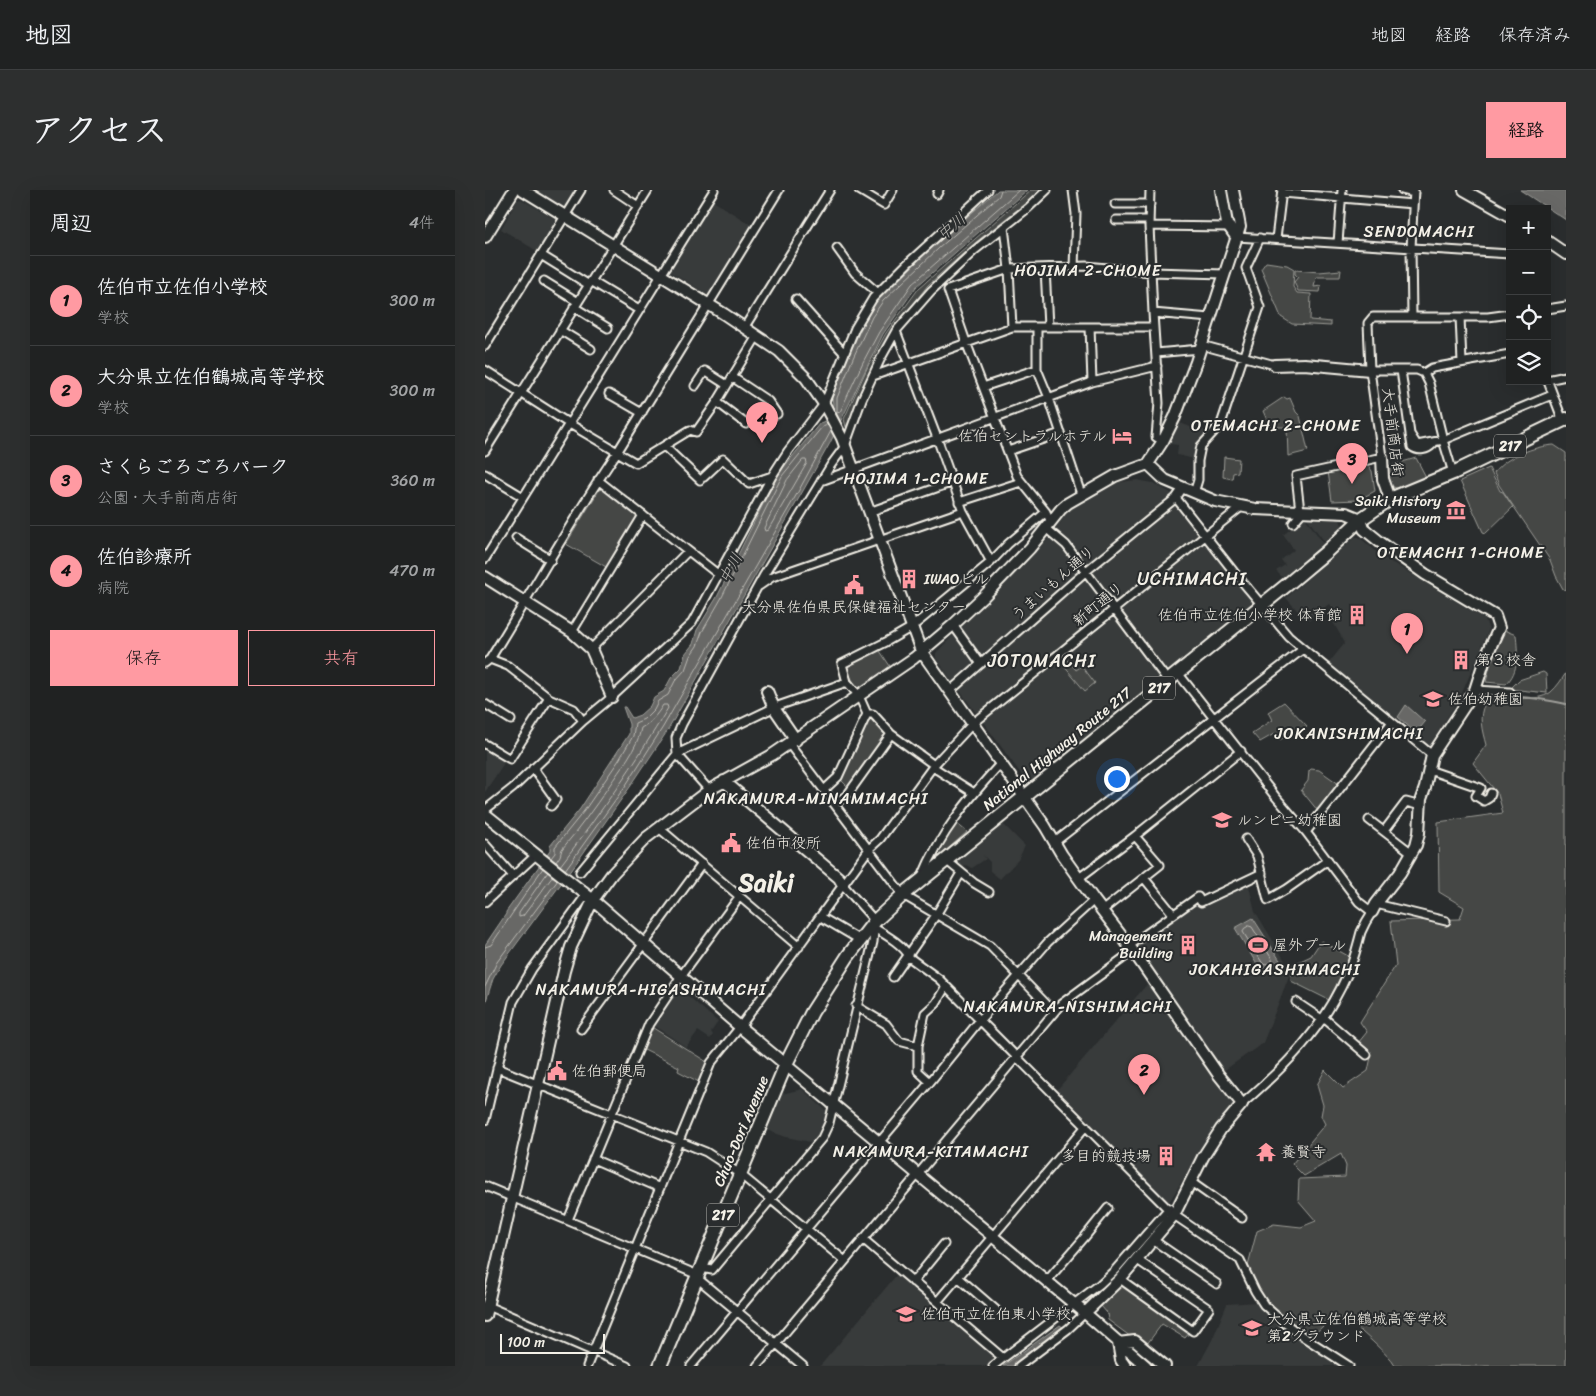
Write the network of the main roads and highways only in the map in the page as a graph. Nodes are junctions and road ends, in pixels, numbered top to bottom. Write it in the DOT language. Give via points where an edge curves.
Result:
graph roads {
  1 [pos="1564,420"];
  2 [pos="874,924"];
  3 [pos="661,1366"];
  1 -- 2 [label="highway, National Highway Route 217 / 217" via="1390,499 1361,519 1262,605 920,880"];
  2 -- 3 [label="highway, Chuo-Dori Avenue / 217" via="848,956 812,1012 786,1064"];
}
